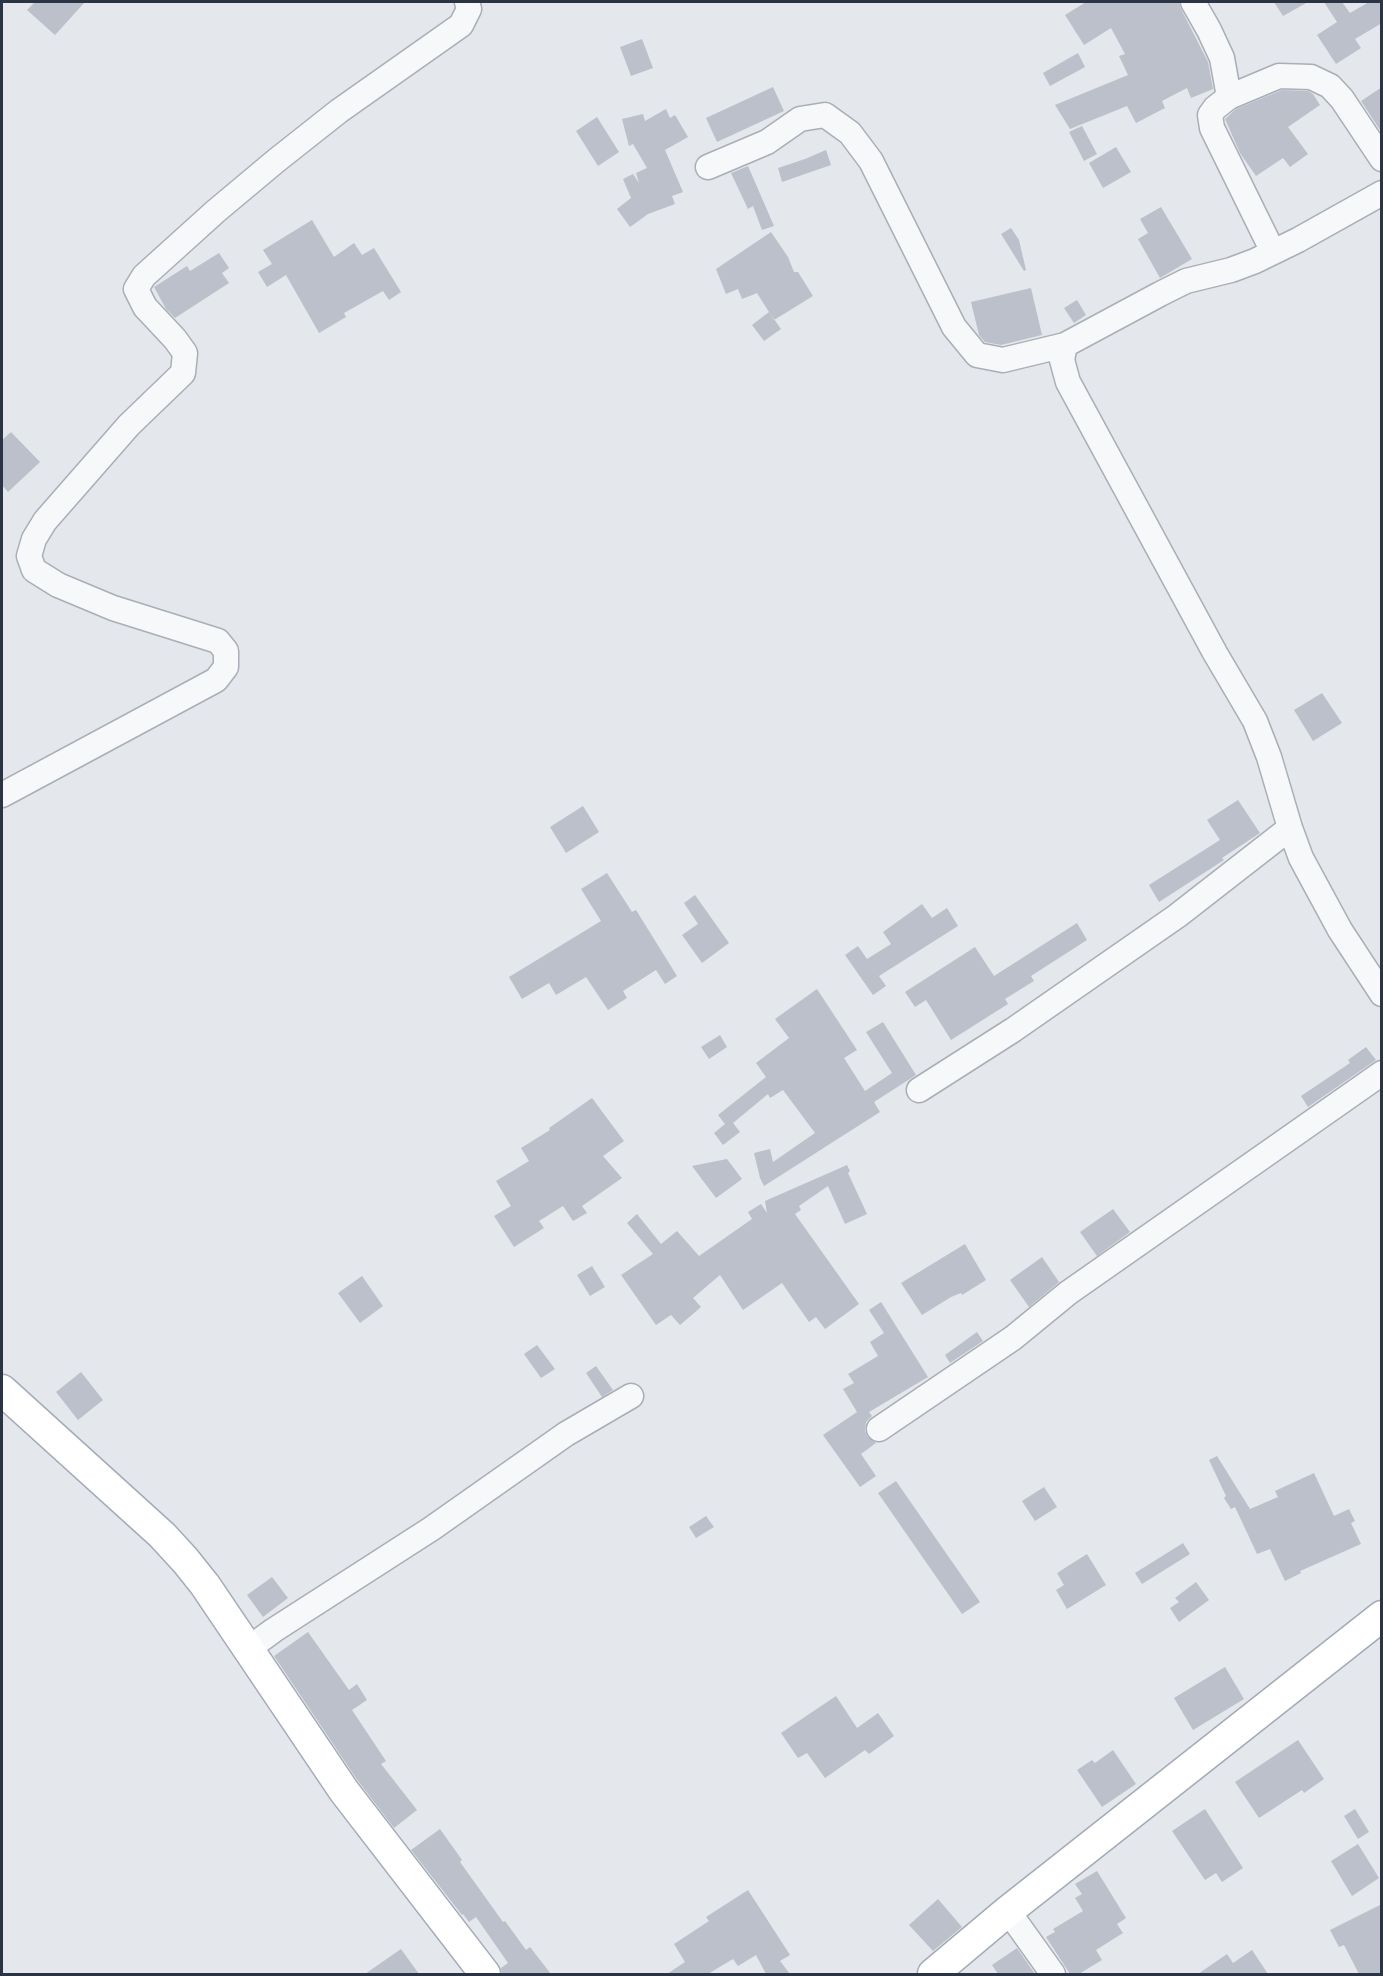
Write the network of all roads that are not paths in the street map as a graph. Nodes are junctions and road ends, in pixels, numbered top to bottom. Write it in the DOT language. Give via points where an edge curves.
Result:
graph roads {
  1 [pos="468,2"];
  2 [pos="1193,2"];
  3 [pos="1229,97"];
  4 [pos="1382,159"];
  5 [pos="708,167"];
  6 [pos="1382,193"];
  7 [pos="1273,252"];
  8 [pos="1065,345"];
  9 [pos="2,795"];
  10 [pos="1290,828"];
  11 [pos="1382,994"];
  12 [pos="1382,1073"];
  13 [pos="919,1090"];
  14 [pos="2,1390"];
  15 [pos="631,1396"];
  16 [pos="879,1429"];
  17 [pos="1382,1616"];
  18 [pos="248,1649"];
  19 [pos="1008,1911"];
  20 [pos="484,1974"];
  21 [pos="933,1974"];
  22 [pos="1053,1974"];
  1 -- 9 [label="street" via="461,25 277,160 144,276 136,289 145,307 184,353 183,373 129,425 51,513 34,539 29,556 34,570 58,585 113,608 218,641 226,651 226,667 216,680"];
  2 -- 3 [label="street" via="1222,58"];
  3 -- 4 [label="street" via="1279,76 1311,77 1330,86 1342,99"];
  3 -- 7 [label="street" via="1210,115 1212,128"];
  5 -- 8 [label="street" via="768,142 800,119 825,115 850,133 872,161 954,327 977,355 1003,360"];
  6 -- 7 [label="street"];
  7 -- 8 [label="street" via="1231,270 1186,280"];
  8 -- 10 [label="street" via="1062,360 1068,382 1255,721"];
  10 -- 11 [label="street" via="1340,930"];
  10 -- 13 [label="street" via="1177,916"];
  12 -- 16 [label="street" via="1068,1293 1013,1338"];
  14 -- 18 [label="main road" via="162,1535 205,1584"];
  15 -- 18 [label="street" via="566,1434 431,1529"];
  17 -- 19 [label="main road"];
  18 -- 20 [label="main road" via="344,1791"];
  19 -- 21 [label="main road"];
  19 -- 22 [label="street"];
}
